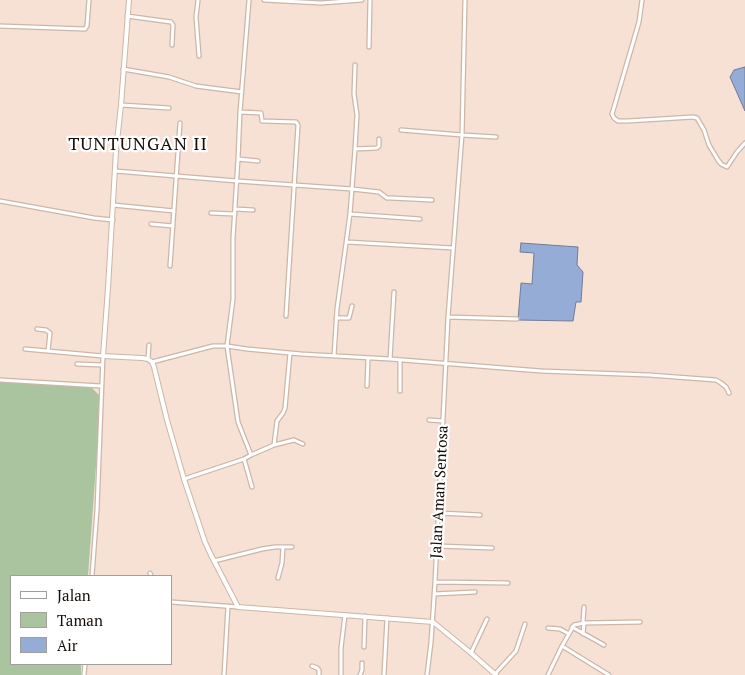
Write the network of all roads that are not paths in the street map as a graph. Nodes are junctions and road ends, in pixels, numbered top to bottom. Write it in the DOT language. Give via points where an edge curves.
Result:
graph roads {
  1 [pos="89,0"];
  2 [pos="129,0"];
  3 [pos="198,0"];
  4 [pos="249,0"];
  5 [pos="264,0"];
  6 [pos="362,0"];
  7 [pos="370,0"];
  8 [pos="466,0"];
  9 [pos="642,0"];
  10 [pos="127,16"];
  11 [pos="0,26"];
  12 [pos="172,45"];
  13 [pos="369,47"];
  14 [pos="199,56"];
  15 [pos="355,65"];
  16 [pos="123,69"];
  17 [pos="242,92"];
  18 [pos="121,105"];
  19 [pos="169,108"];
  20 [pos="240,112"];
  21 [pos="180,123"];
  22 [pos="401,130"];
  23 [pos="462,135"];
  24 [pos="496,137"];
  25 [pos="379,139"];
  26 [pos="745,143"];
  27 [pos="355,149"];
  28 [pos="238,159"];
  29 [pos="258,161"];
  30 [pos="115,171"];
  31 [pos="177,175"];
  32 [pos="237,181"];
  33 [pos="294,185"];
  34 [pos="352,189"];
  35 [pos="432,200"];
  36 [pos="0,201"];
  37 [pos="113,205"];
  38 [pos="235,209"];
  39 [pos="253,210"];
  40 [pos="174,211"];
  41 [pos="211,213"];
  42 [pos="235,214"];
  43 [pos="350,214"];
  44 [pos="420,219"];
  45 [pos="113,220"];
  46 [pos="151,224"];
  47 [pos="173,226"];
  48 [pos="347,242"];
  49 [pos="453,248"];
  50 [pos="170,266"];
  51 [pos="394,292"];
  52 [pos="352,306"];
  53 [pos="286,316"];
  54 [pos="448,317"];
  55 [pos="336,318"];
  56 [pos="517,320"];
  57 [pos="37,329"];
  58 [pos="149,345"];
  59 [pos="227,346"];
  60 [pos="25,349"];
  61 [pos="48,351"];
  62 [pos="290,353"];
  63 [pos="103,356"];
  64 [pos="334,356"];
  65 [pos="368,358"];
  66 [pos="390,359"];
  67 [pos="150,360"];
  68 [pos="400,360"];
  69 [pos="446,363"];
  70 [pos="77,364"];
  71 [pos="102,365"];
  72 [pos="0,380"];
  73 [pos="101,386"];
  74 [pos="367,386"];
  75 [pos="400,391"];
  76 [pos="729,393"];
  77 [pos="429,420"];
  78 [pos="443,421"];
  79 [pos="303,444"];
  80 [pos="274,446"];
  81 [pos="251,455"];
  82 [pos="244,459"];
  83 [pos="184,478"];
  84 [pos="252,486"];
  85 [pos="439,513"];
  86 [pos="480,515"];
  87 [pos="437,546"];
  88 [pos="283,547"];
  89 [pos="292,547"];
  90 [pos="492,548"];
  91 [pos="214,561"];
  92 [pos="92,575"];
  93 [pos="278,578"];
  94 [pos="436,582"];
  95 [pos="508,583"];
  96 [pos="475,592"];
  97 [pos="434,594"];
  98 [pos="172,602"];
  99 [pos="228,606"];
  100 [pos="238,607"];
  101 [pos="584,607"];
  102 [pos="345,615"];
  103 [pos="365,616"];
  104 [pos="387,618"];
  105 [pos="487,619"];
  106 [pos="433,622"];
  107 [pos="640,622"];
  108 [pos="584,623"];
  109 [pos="525,624"];
  110 [pos="572,627"];
  111 [pos="548,628"];
  112 [pos="569,634"];
  113 [pos="583,634"];
  114 [pos="562,646"];
  115 [pos="604,646"];
  116 [pos="364,647"];
  117 [pos="471,653"];
  118 [pos="362,663"];
  119 [pos="312,666"];
  120 [pos="224,675"];
  121 [pos="319,675"];
  122 [pos="341,675"];
  123 [pos="360,675"];
  124 [pos="384,675"];
  125 [pos="427,675"];
  126 [pos="495,675"];
  127 [pos="548,675"];
  128 [pos="609,675"];
  1 -- 11 [label="street" via="85,29"];
  2 -- 10 [label="street"];
  3 -- 14 [label="street"];
  4 -- 17 [label="street"];
  5 -- 6 [label="street" via="321,3"];
  7 -- 13 [label="street"];
  8 -- 23 [label="street, Jalan Aman Sentosa"];
  9 -- 26 [label="street" via="639,22 612,114 614,118 618,121 697,118 718,160 727,167"];
  10 -- 12 [label="street" via="171,22"];
  10 -- 16 [label="street"];
  15 -- 27 [label="street"];
  16 -- 17 [label="street" via="169,77 196,86"];
  16 -- 18 [label="street"];
  17 -- 20 [label="street"];
  18 -- 19 [label="street"];
  18 -- 30 [label="street"];
  20 -- 28 [label="street"];
  20 -- 33 [label="street" via="261,114 262,121 297,123"];
  21 -- 31 [label="street"];
  22 -- 23 [label="street"];
  23 -- 24 [label="street"];
  23 -- 49 [label="street, Jalan Aman Sentosa"];
  25 -- 27 [label="street" via="378,148"];
  27 -- 34 [label="street"];
  28 -- 29 [label="street"];
  28 -- 32 [label="street"];
  30 -- 31 [label="street"];
  30 -- 37 [label="street"];
  31 -- 32 [label="street"];
  31 -- 40 [label="street"];
  32 -- 33 [label="street"];
  32 -- 38 [label="street"];
  33 -- 34 [label="street"];
  33 -- 53 [label="street"];
  34 -- 35 [label="street" via="379,192 387,198"];
  34 -- 43 [label="street"];
  36 -- 45 [label="street"];
  37 -- 40 [label="street"];
  37 -- 45 [label="street"];
  38 -- 39 [label="street"];
  38 -- 42 [label="street"];
  40 -- 47 [label="street"];
  41 -- 42 [label="street"];
  42 -- 59 [label="street"];
  43 -- 44 [label="street"];
  43 -- 48 [label="street"];
  45 -- 63 [label="street"];
  46 -- 47 [label="street"];
  47 -- 50 [label="street"];
  48 -- 49 [label="street"];
  48 -- 55 [label="street"];
  49 -- 54 [label="street, Jalan Aman Sentosa"];
  51 -- 66 [label="street"];
  52 -- 55 [label="street" via="349,318"];
  54 -- 56 [label="street"];
  54 -- 69 [label="street, Jalan Aman Sentosa"];
  55 -- 64 [label="street"];
  57 -- 61 [label="street" via="50,333"];
  58 -- 67 [label="street"];
  59 -- 62 [label="street"];
  59 -- 67 [label="street" via="213,346"];
  59 -- 81 [label="street" via="238,422"];
  60 -- 61 [label="street"];
  61 -- 63 [label="street"];
  62 -- 64 [label="street"];
  62 -- 80 [label="street" via="285,408 278,421"];
  63 -- 67 [label="street"];
  63 -- 71 [label="street"];
  64 -- 65 [label="street"];
  65 -- 66 [label="street"];
  65 -- 74 [label="street"];
  66 -- 68 [label="street"];
  67 -- 83 [label="street"];
  68 -- 69 [label="street"];
  68 -- 75 [label="street"];
  69 -- 76 [label="street" via="716,380"];
  69 -- 78 [label="street, Jalan Aman Sentosa"];
  70 -- 71 [label="street"];
  71 -- 73 [label="street"];
  72 -- 73 [label="street"];
  73 -- 92 [label="street"];
  77 -- 78 [label="street"];
  78 -- 85 [label="street, Jalan Aman Sentosa"];
  79 -- 80 [label="street" via="294,440"];
  80 -- 81 [label="street"];
  81 -- 82 [label="street"];
  82 -- 83 [label="street"];
  82 -- 84 [label="street"];
  83 -- 91 [label="street"];
  85 -- 86 [label="street"];
  85 -- 87 [label="street, Jalan Aman Sentosa"];
  87 -- 90 [label="street"];
  87 -- 94 [label="street, Jalan Aman Sentosa"];
  88 -- 89 [label="street"];
  88 -- 91 [label="street"];
  88 -- 93 [label="street"];
  91 -- 100 [label="street"];
  94 -- 95 [label="street"];
  94 -- 97 [label="street, Jalan Aman Sentosa"];
  96 -- 97 [label="street"];
  97 -- 106 [label="street, Jalan Aman Sentosa"];
  98 -- 99 [label="street"];
  99 -- 100 [label="street"];
  99 -- 120 [label="street"];
  100 -- 102 [label="street"];
  101 -- 108 [label="street"];
  102 -- 103 [label="street"];
  102 -- 122 [label="street"];
  103 -- 104 [label="street"];
  103 -- 116 [label="street"];
  104 -- 106 [label="street"];
  104 -- 124 [label="street"];
  105 -- 117 [label="street"];
  106 -- 117 [label="street"];
  106 -- 125 [label="street, Jalan Aman Sentosa"];
  107 -- 108 [label="street"];
  108 -- 110 [label="street"];
  108 -- 113 [label="street"];
  109 -- 126 [label="street" via="516,651"];
  110 -- 112 [label="street"];
  110 -- 113 [label="street"];
  111 -- 112 [label="street"];
  112 -- 114 [label="street"];
  113 -- 115 [label="street"];
  114 -- 127 [label="street"];
  114 -- 128 [label="street"];
  117 -- 126 [label="street"];
  118 -- 123 [label="street"];
  119 -- 121 [label="street" via="319,670"];
}
